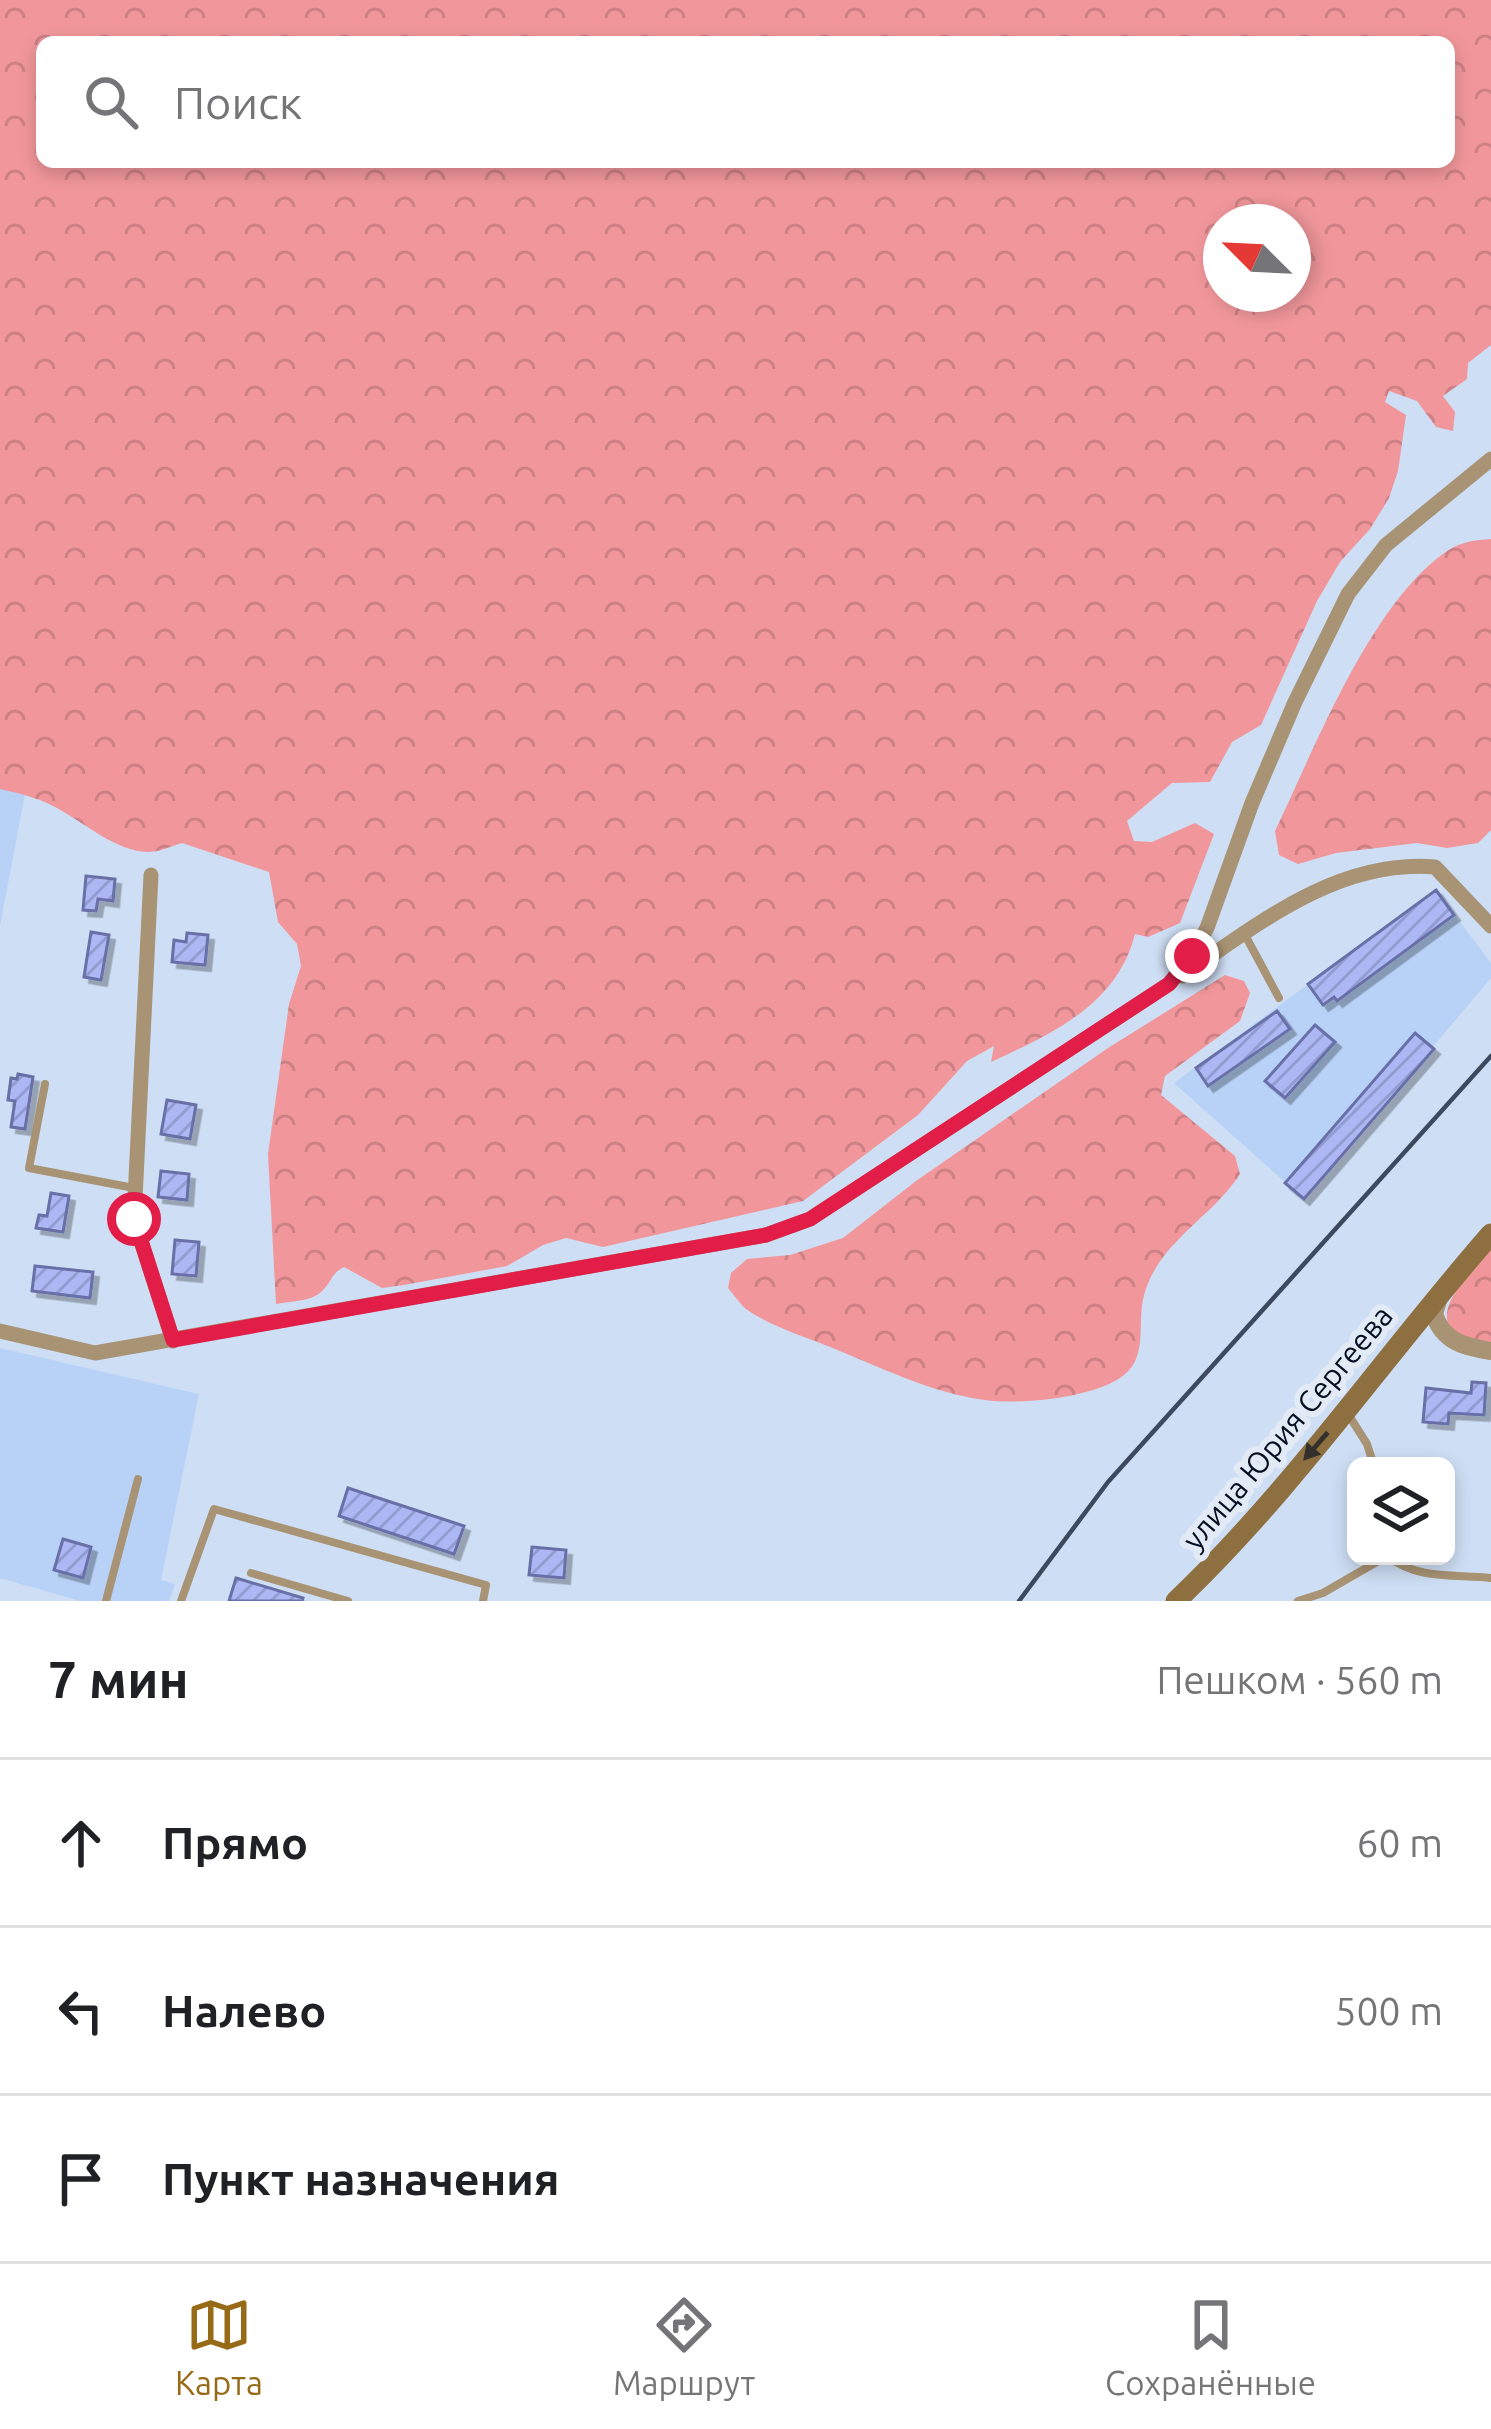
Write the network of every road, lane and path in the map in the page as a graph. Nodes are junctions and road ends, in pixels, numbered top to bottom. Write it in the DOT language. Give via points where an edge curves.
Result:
graph roads {
  1 [pos="1490,460"];
  2 [pos="151,875"];
  3 [pos="1491,926"];
  4 [pos="1244,934"];
  5 [pos="1169,984"];
  6 [pos="1280,998"];
  7 [pos="45,1084"];
  8 [pos="136,1189"];
  9 [pos="1491,1234"];
  10 [pos="1442,1289"];
  11 [pos="0,1331"];
  12 [pos="173,1340"];
  13 [pos="1491,1351"];
  14 [pos="1346,1411"];
  15 [pos="1371,1457"];
  16 [pos="138,1479"];
  17 [pos="1371,1565"];
  18 [pos="1399,1565"];
  19 [pos="251,1573"];
  20 [pos="1491,1578"];
  21 [pos="106,1601"];
  22 [pos="181,1601"];
  23 [pos="348,1601"];
  24 [pos="483,1601"];
  25 [pos="1176,1601"];
  26 [pos="1298,1601"];
  1 -- 5 [label="street" via="1386,545 1348,594 1252,803 1207,928"];
  2 -- 8 [label="street"];
  3 -- 4 [label="street" via="1470,914 1435,867 1405,864 1305,896"];
  4 -- 5 [label="street"];
  4 -- 6 [label="lane"];
  5 -- 12 [label="street" via="787,1230"];
  7 -- 8 [label="lane" via="29,1168"];
  8 -- 12 [label="street" via="134,1219"];
  9 -- 10 [label="main road, улица Юрия Сергеева"];
  10 -- 13 [label="street" via="1434,1314 1444,1334"];
  10 -- 14 [label="main road, улица Юрия Сергеева"];
  11 -- 12 [label="street" via="95,1353"];
  14 -- 15 [label="lane"];
  14 -- 25 [label="main road, улица Юрия Сергеева, one-way"];
  16 -- 21 [label="lane"];
  17 -- 26 [label="lane"];
  18 -- 20 [label="lane" via="1424,1575"];
  19 -- 23 [label="lane"];
  22 -- 24 [label="lane" via="214,1509 487,1585"];
}
